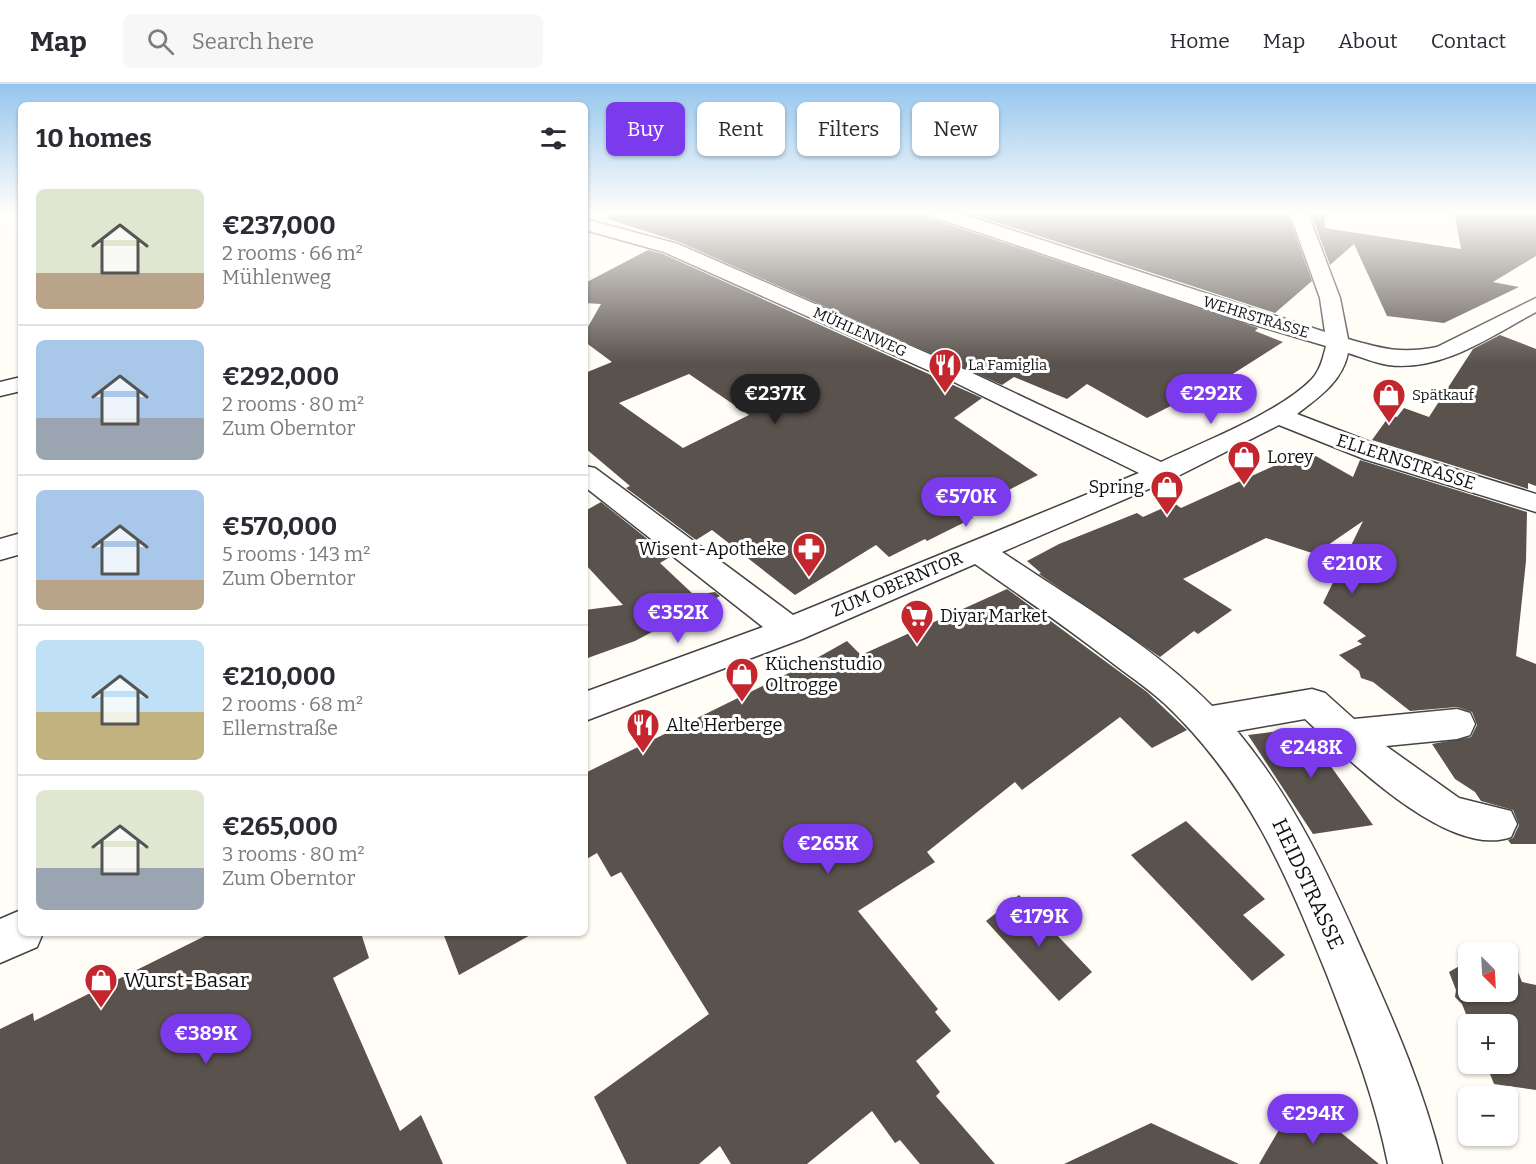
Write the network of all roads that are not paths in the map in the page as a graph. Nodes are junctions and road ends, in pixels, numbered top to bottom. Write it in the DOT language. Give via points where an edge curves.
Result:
graph roads {
  1 [pos="701,261"];
  2 [pos="1084,261"];
  3 [pos="1316,261"];
  4 [pos="1536,304"];
  5 [pos="1338,343"];
  6 [pos="18,385"];
  7 [pos="0,389"];
  8 [pos="1279,415"];
  9 [pos="1162,473"];
  10 [pos="588,476"];
  11 [pos="1536,503"];
  12 [pos="18,544"];
  13 [pos="0,549"];
  14 [pos="977,549"];
  15 [pos="790,630"];
  16 [pos="588,706"];
  17 [pos="1205,722"];
  18 [pos="1457,724"];
  19 [pos="1347,735"];
  20 [pos="1497,824"];
  21 [pos="18,933"];
  22 [pos="0,941"];
  23 [pos="1415,1164"];
  1 -- 9 [label="street, MÜHLENWEG" via="960,376"];
  2 -- 5 [label="street, WEHRSTRASSE"];
  3 -- 5 [label="street" via="1330,298"];
  4 -- 5 [label="street, WEHRSTRASSE" via="1444,352 1421,357 1389,358"];
  5 -- 8 [label="street, ZUM OBERNTOR" via="1334,363 1321,384"];
  6 -- 7 [label="street"];
  8 -- 9 [label="street, ZUM OBERNTOR"];
  8 -- 11 [label="street, ELLERNSTRASSE" via="1370,452"];
  9 -- 14 [label="street, ZUM OBERNTOR"];
  10 -- 15 [label="street"];
  12 -- 13 [label="street"];
  14 -- 15 [label="street, ZUM OBERNTOR"];
  14 -- 17 [label="street, HEIDSTRASSE" via="1177,693"];
  15 -- 16 [label="street, ZUM OBERNTOR"];
  17 -- 19 [label="street" via="1312,703"];
  17 -- 23 [label="street, HEIDSTRASSE" via="1269,803 1311,882 1389,1067"];
  18 -- 19 [label="street"];
  19 -- 20 [label="street" via="1445,810 1465,819"];
  21 -- 22 [label="street"];
}
